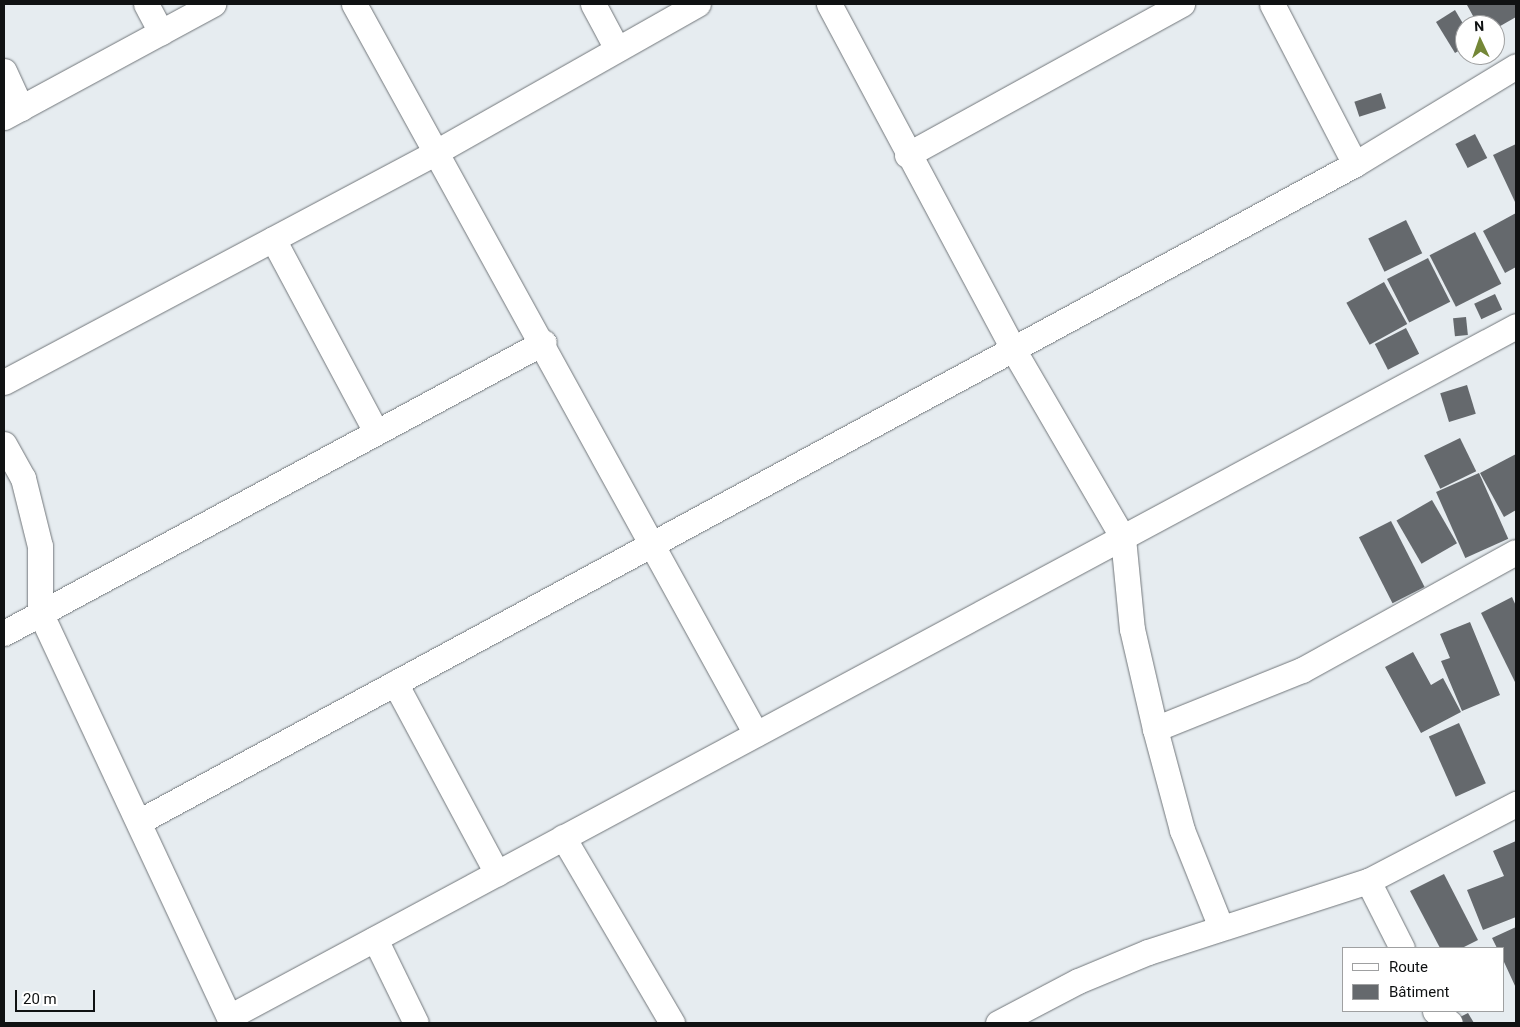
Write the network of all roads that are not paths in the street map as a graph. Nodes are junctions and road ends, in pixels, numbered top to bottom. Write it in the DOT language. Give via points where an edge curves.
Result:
graph roads {
  1 [pos="146,4"];
  2 [pos="213,4"];
  3 [pos="354,4"];
  4 [pos="593,4"];
  5 [pos="698,4"];
  6 [pos="829,4"];
  7 [pos="1182,4"];
  8 [pos="1272,4"];
  9 [pos="161,32"];
  10 [pos="618,48"];
  11 [pos="1516,66"];
  12 [pos="4,71"];
  13 [pos="12,113"];
  14 [pos="436,152"];
  15 [pos="907,155"];
  16 [pos="1354,164"];
  17 [pos="273,239"];
  18 [pos="1516,326"];
  19 [pos="544,342"];
  20 [pos="1013,349"];
  21 [pos="4,382"];
  22 [pos="376,432"];
  23 [pos="4,444"];
  24 [pos="1123,538"];
  25 [pos="652,544"];
  26 [pos="1516,552"];
  27 [pos="40,612"];
  28 [pos="4,633"];
  29 [pos="395,683"];
  30 [pos="1155,729"];
  31 [pos="756,734"];
  32 [pos="1516,804"];
  33 [pos="140,821"];
  34 [pos="563,837"];
  35 [pos="496,873"];
  36 [pos="1368,880"];
  37 [pos="1220,925"];
  38 [pos="375,939"];
  39 [pos="1402,947"];
  40 [pos="1436,1012"];
  41 [pos="230,1020"];
  42 [pos="416,1023"];
  43 [pos="669,1023"];
  44 [pos="998,1023"];
  45 [pos="1450,1023"];
  1 -- 9 [label="street"];
  2 -- 9 [label="street"];
  3 -- 14 [label="street"];
  4 -- 10 [label="street"];
  5 -- 10 [label="street"];
  6 -- 15 [label="street"];
  7 -- 15 [label="street"];
  8 -- 16 [label="street"];
  9 -- 13 [label="street"];
  10 -- 14 [label="street"];
  11 -- 16 [label="street"];
  12 -- 13 [label="street"];
  14 -- 17 [label="street"];
  14 -- 19 [label="street"];
  15 -- 20 [label="street"];
  16 -- 20 [label="street"];
  17 -- 21 [label="street"];
  17 -- 22 [label="street"];
  18 -- 24 [label="street"];
  19 -- 22 [label="street"];
  19 -- 25 [label="street"];
  20 -- 24 [label="street"];
  20 -- 25 [label="street"];
  22 -- 27 [label="street"];
  23 -- 27 [label="street" via="23,478 40,546"];
  24 -- 30 [label="street" via="1132,628"];
  24 -- 31 [label="street"];
  25 -- 29 [label="street"];
  25 -- 31 [label="street"];
  26 -- 30 [label="street" via="1302,670"];
  27 -- 28 [label="street"];
  27 -- 33 [label="street"];
  29 -- 33 [label="street"];
  29 -- 35 [label="street"];
  30 -- 37 [label="street" via="1182,830"];
  31 -- 34 [label="street"];
  32 -- 36 [label="street"];
  33 -- 41 [label="street"];
  34 -- 35 [label="street"];
  34 -- 43 [label="street"];
  35 -- 38 [label="street"];
  36 -- 37 [label="street"];
  36 -- 39 [label="street"];
  37 -- 44 [label="street" via="1078,981"];
  38 -- 41 [label="street"];
  38 -- 42 [label="street"];
  40 -- 45 [label="street"];
}
